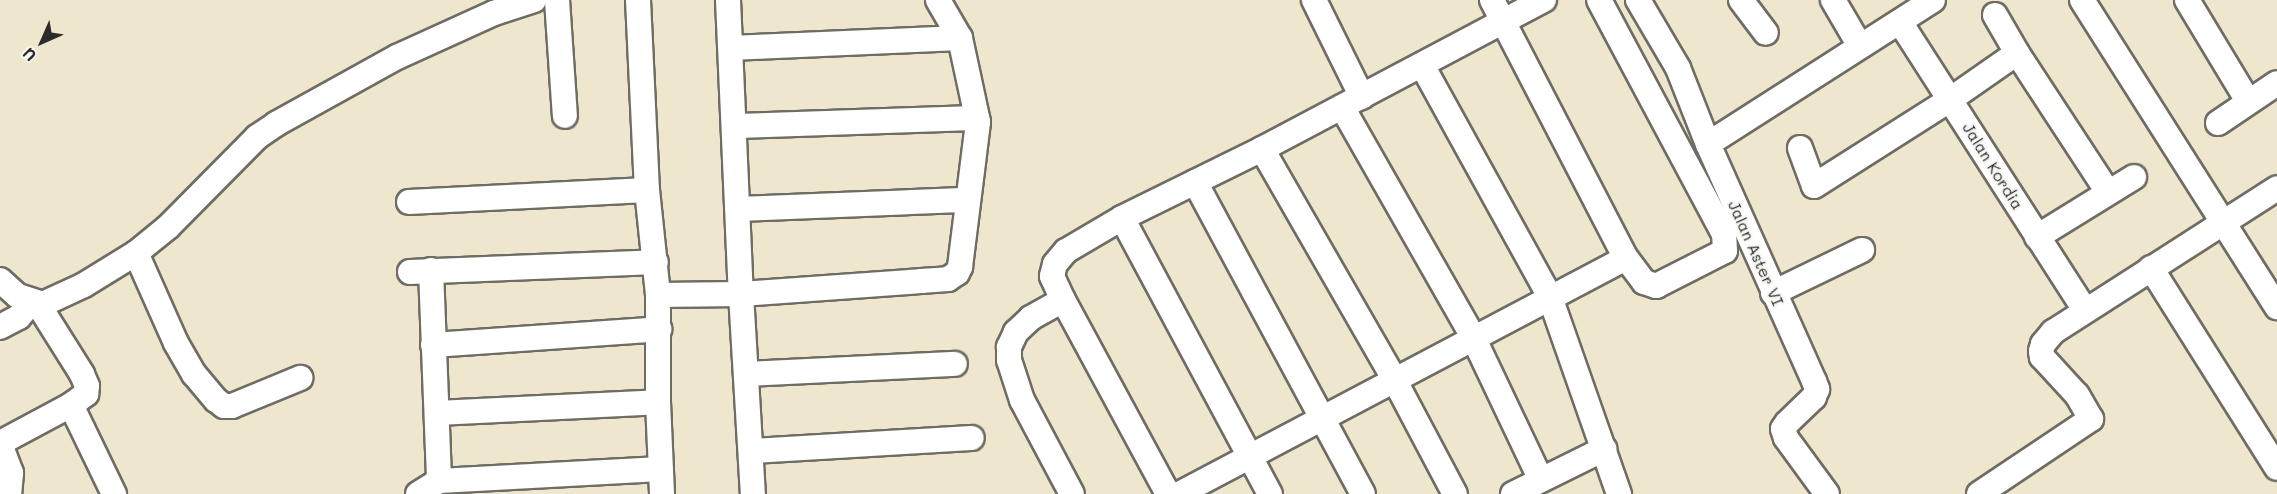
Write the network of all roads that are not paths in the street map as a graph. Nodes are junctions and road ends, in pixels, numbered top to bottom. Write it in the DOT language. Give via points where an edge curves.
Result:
graph roads {
  1 [pos="534,0"];
  2 [pos="557,0"];
  3 [pos="638,0"];
  4 [pos="728,0"];
  5 [pos="938,0"];
  6 [pos="1314,0"];
  7 [pos="1492,0"];
  8 [pos="1544,0"];
  9 [pos="1599,0"];
  10 [pos="1638,0"];
  11 [pos="1833,0"];
  12 [pos="1933,0"];
  13 [pos="2082,0"];
  14 [pos="2187,0"];
  15 [pos="1749,2"];
  16 [pos="1995,15"];
  17 [pos="1900,22"];
  18 [pos="1503,23"];
  19 [pos="1766,33"];
  20 [pos="960,38"];
  21 [pos="1860,46"];
  22 [pos="731,48"];
  23 [pos="2017,53"];
  24 [pos="1422,65"];
  25 [pos="2277,83"];
  26 [pos="1951,99"];
  27 [pos="2248,101"];
  28 [pos="1352,102"];
  29 [pos="565,116"];
  30 [pos="977,118"];
  31 [pos="2218,123"];
  32 [pos="735,126"];
  33 [pos="1708,144"];
  34 [pos="1800,148"];
  35 [pos="1262,149"];
  36 [pos="2134,177"];
  37 [pos="1195,182"];
  38 [pos="2277,188"];
  39 [pos="647,190"];
  40 [pos="2108,192"];
  41 [pos="968,200"];
  42 [pos="409,202"];
  43 [pos="739,209"];
  44 [pos="1122,218"];
  45 [pos="2224,224"];
  46 [pos="2037,237"];
  47 [pos="1862,249"];
  48 [pos="136,253"];
  49 [pos="1626,258"];
  50 [pos="656,262"];
  51 [pos="2151,268"];
  52 [pos="0,280"];
  53 [pos="1773,293"];
  54 [pos="741,294"];
  55 [pos="658,295"];
  56 [pos="1550,297"];
  57 [pos="1063,300"];
  58 [pos="34,303"];
  59 [pos="2277,307"];
  60 [pos="2085,310"];
  61 [pos="0,327"];
  62 [pos="659,329"];
  63 [pos="1473,337"];
  64 [pos="433,345"];
  65 [pos="954,363"];
  66 [pos="748,374"];
  67 [pos="300,378"];
  68 [pos="1394,379"];
  69 [pos="658,402"];
  70 [pos="71,405"];
  71 [pos="437,413"];
  72 [pos="1322,418"];
  73 [pos="972,438"];
  74 [pos="0,444"];
  75 [pos="1604,449"];
  76 [pos="752,451"];
  77 [pos="1250,456"];
  78 [pos="2277,468"];
  79 [pos="661,469"];
  80 [pos="1542,480"];
  81 [pos="439,481"];
  82 [pos="9,494"];
  83 [pos="114,494"];
  84 [pos="418,494"];
  85 [pos="662,494"];
  86 [pos="753,494"];
  87 [pos="1072,494"];
  88 [pos="1168,494"];
  89 [pos="1179,494"];
  90 [pos="1270,494"];
  91 [pos="1363,494"];
  92 [pos="1455,494"];
  93 [pos="1513,494"];
  94 [pos="1619,494"];
  95 [pos="1827,494"];
  96 [pos="1979,494"];
  1 -- 48 [label="street" via="494,13 397,57 276,124 257,137 201,196"];
  2 -- 29 [label="street"];
  3 -- 39 [label="street"];
  4 -- 22 [label="street"];
  5 -- 20 [label="street"];
  6 -- 28 [label="street"];
  7 -- 18 [label="street"];
  8 -- 18 [label="street"];
  9 -- 49 [label="street" via="1724,234 1725,251 1656,286 1644,282"];
  10 -- 33 [label="street, Jalan Aster VI" via="1678,68"];
  11 -- 21 [label="street"];
  12 -- 17 [label="street"];
  13 -- 45 [label="street"];
  14 -- 27 [label="street"];
  15 -- 19 [label="street"];
  16 -- 23 [label="street"];
  17 -- 21 [label="street"];
  17 -- 26 [label="street, Jalan Kordia"];
  18 -- 24 [label="street"];
  18 -- 49 [label="street"];
  20 -- 22 [label="street"];
  20 -- 30 [label="street"];
  21 -- 33 [label="street"];
  22 -- 32 [label="street"];
  23 -- 26 [label="street"];
  23 -- 40 [label="street"];
  24 -- 28 [label="street"];
  24 -- 56 [label="street"];
  25 -- 27 [label="street"];
  26 -- 34 [label="street" via="1814,186"];
  26 -- 46 [label="street, Jalan Kordia"];
  27 -- 31 [label="street"];
  28 -- 35 [label="street"];
  28 -- 63 [label="street"];
  30 -- 32 [label="street"];
  30 -- 41 [label="street"];
  32 -- 43 [label="street"];
  33 -- 53 [label="street, Jalan Aster VI"];
  35 -- 37 [label="street"];
  35 -- 68 [label="street"];
  36 -- 40 [label="street"];
  37 -- 44 [label="street"];
  37 -- 72 [label="street"];
  38 -- 45 [label="street"];
  39 -- 42 [label="street"];
  39 -- 50 [label="street"];
  40 -- 46 [label="street"];
  41 -- 43 [label="street"];
  41 -- 54 [label="street" via="960,267 948,279"];
  43 -- 54 [label="street"];
  44 -- 57 [label="street" via="1066,251 1055,264 1052,276"];
  44 -- 77 [label="street"];
  45 -- 51 [label="street"];
  45 -- 59 [label="street"];
  46 -- 60 [label="street, Jalan Kordia"];
  47 -- 53 [label="street"];
  48 -- 58 [label="street" via="47,304"];
  48 -- 67 [label="street" via="176,343 194,374 216,400 232,406"];
  49 -- 56 [label="street"];
  50 -- 55 [label="street"];
  50 -- 64 [label="street" via="421,271"];
  51 -- 60 [label="street"];
  51 -- 78 [label="street"];
  52 -- 58 [label="street" via="18,296"];
  53 -- 95 [label="street, Jalan Aster VI" via="1816,389 1814,397 1787,423 1786,438"];
  54 -- 55 [label="street"];
  54 -- 66 [label="street"];
  55 -- 62 [label="street"];
  56 -- 63 [label="street"];
  56 -- 75 [label="street"];
  57 -- 87 [label="street" via="1031,318 1016,332 1009,347 1009,360 1022,400"];
  57 -- 88 [label="street"];
  58 -- 61 [label="street"];
  58 -- 70 [label="street" via="86,383 86,394"];
  60 -- 96 [label="street" via="2053,332 2041,351 2091,419"];
  62 -- 64 [label="street"];
  62 -- 69 [label="street"];
  63 -- 68 [label="street"];
  63 -- 80 [label="street"];
  64 -- 71 [label="street"];
  65 -- 66 [label="street"];
  66 -- 76 [label="street"];
  68 -- 72 [label="street"];
  68 -- 92 [label="street"];
  69 -- 71 [label="street"];
  69 -- 79 [label="street"];
  70 -- 74 [label="street"];
  70 -- 83 [label="street"];
  71 -- 81 [label="street"];
  72 -- 77 [label="street"];
  72 -- 91 [label="street"];
  73 -- 76 [label="street"];
  74 -- 82 [label="street" via="11,473"];
  75 -- 80 [label="street"];
  75 -- 94 [label="street"];
  76 -- 86 [label="street"];
  77 -- 89 [label="street"];
  77 -- 90 [label="street"];
  79 -- 81 [label="street"];
  79 -- 85 [label="street"];
  80 -- 93 [label="street"];
  81 -- 84 [label="street"];
}
